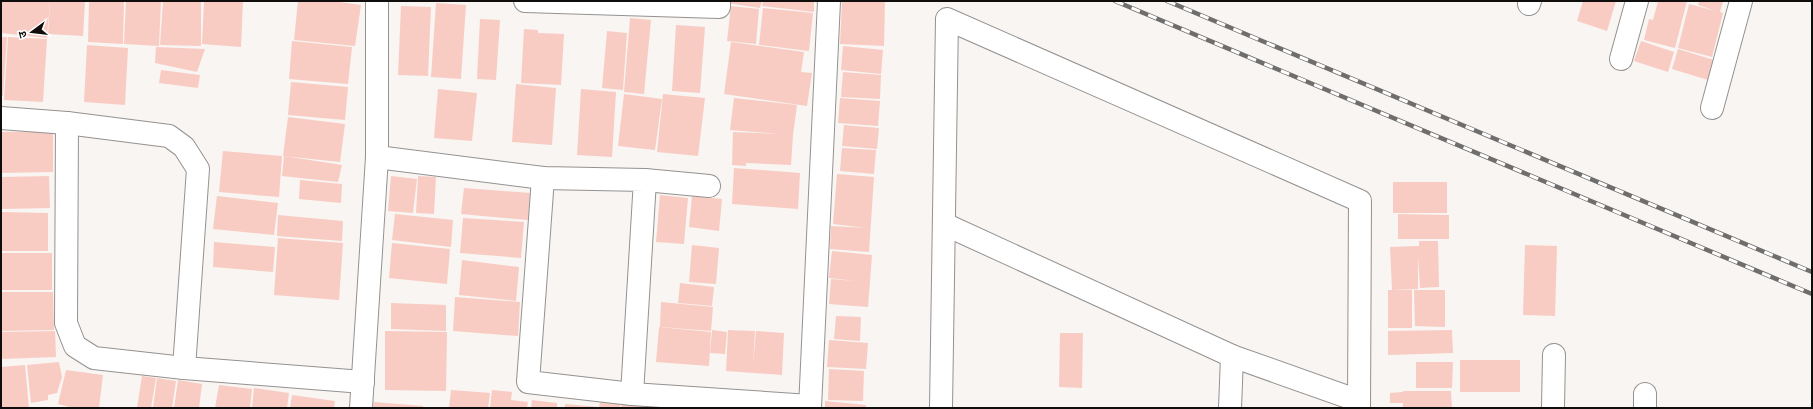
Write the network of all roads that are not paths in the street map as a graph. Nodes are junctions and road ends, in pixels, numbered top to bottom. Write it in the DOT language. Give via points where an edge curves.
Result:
graph roads {
  1 [pos="377,1"];
  2 [pos="525,1"];
  3 [pos="719,1"];
  4 [pos="829,1"];
  5 [pos="1636,1"];
  6 [pos="1741,1"];
  7 [pos="1621,59"];
  8 [pos="1712,108"];
  9 [pos="1,118"];
  10 [pos="67,123"];
  11 [pos="377,156"];
  12 [pos="543,178"];
  13 [pos="645,180"];
  14 [pos="709,186"];
  15 [pos="944,224"];
  16 [pos="1554,355"];
  17 [pos="1232,356"];
  18 [pos="184,368"];
  19 [pos="363,382"];
  20 [pos="632,394"];
  21 [pos="1359,404"];
  22 [pos="810,407"];
  23 [pos="361,408"];
  24 [pos="941,408"];
  25 [pos="1230,408"];
  26 [pos="1553,408"];
  1 -- 11 [label="street"];
  2 -- 3 [label="street" via="719,7"];
  4 -- 22 [label="street"];
  5 -- 7 [label="street"];
  6 -- 8 [label="street"];
  9 -- 10 [label="street"];
  10 -- 18 [label="street" via="66,323 75,346 94,358"];
  10 -- 18 [label="street" via="169,136 184,147 198,169"];
  11 -- 12 [label="street"];
  11 -- 19 [label="street"];
  12 -- 13 [label="street"];
  12 -- 20 [label="street" via="528,382"];
  13 -- 14 [label="street"];
  13 -- 20 [label="street"];
  15 -- 17 [label="street"];
  15 -- 21 [label="street" via="947,20 1360,201"];
  15 -- 24 [label="street"];
  16 -- 26 [label="street"];
  17 -- 21 [label="street"];
  17 -- 25 [label="street"];
  18 -- 19 [label="street"];
  19 -- 23 [label="street"];
  20 -- 22 [label="street"];
}
